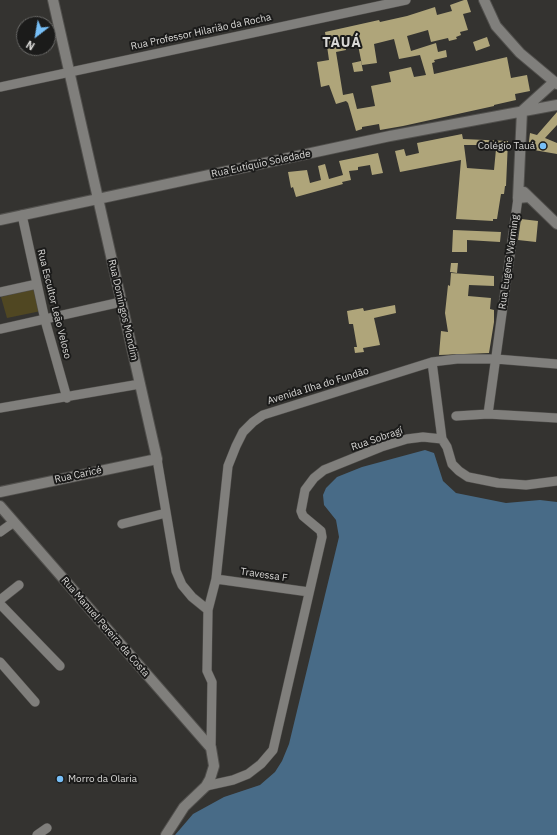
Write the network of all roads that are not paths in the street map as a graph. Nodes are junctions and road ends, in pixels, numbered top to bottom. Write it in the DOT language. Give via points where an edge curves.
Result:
graph roads {
  1 [pos="53,0"];
  2 [pos="406,0"];
  3 [pos="484,0"];
  4 [pos="69,72"];
  5 [pos="556,83"];
  6 [pos="0,87"];
  7 [pos="557,105"];
  8 [pos="522,111"];
  9 [pos="523,198"];
  10 [pos="98,200"];
  11 [pos="22,215"];
  12 [pos="0,220"];
  13 [pos="557,224"];
  14 [pos="37,284"];
  15 [pos="0,292"];
  16 [pos="121,302"];
  17 [pos="45,320"];
  18 [pos="0,328"];
  19 [pos="496,359"];
  20 [pos="432,362"];
  21 [pos="557,364"];
  22 [pos="140,384"];
  23 [pos="67,398"];
  24 [pos="0,408"];
  25 [pos="488,414"];
  26 [pos="456,416"];
  27 [pos="557,418"];
  28 [pos="442,439"];
  29 [pos="157,459"];
  30 [pos="557,481"];
  31 [pos="0,492"];
  32 [pos="0,506"];
  33 [pos="166,513"];
  34 [pos="14,522"];
  35 [pos="122,524"];
  36 [pos="0,532"];
  37 [pos="216,579"];
  38 [pos="19,585"];
  39 [pos="309,592"];
  40 [pos="0,600"];
  41 [pos="0,604"];
  42 [pos="208,610"];
  43 [pos="0,662"];
  44 [pos="60,666"];
  45 [pos="35,702"];
  46 [pos="211,748"];
  47 [pos="206,786"];
  48 [pos="47,828"];
  49 [pos="37,835"];
  50 [pos="166,835"];
  1 -- 4 [label="street, Rua Domingos Mondim"];
  2 -- 4 [label="street, Rua Professor Hilarião da Rocha"];
  3 -- 5 [label="street" via="496,26 520,53"];
  4 -- 6 [label="street, Rua Professor Hilarião da Rocha"];
  4 -- 10 [label="street, Rua Domingos Mondim"];
  5 -- 8 [label="street"];
  7 -- 8 [label="street, Rua Eutíquio Soledade"];
  8 -- 9 [label="street, Rua Eugene Warming" via="519,186"];
  8 -- 10 [label="street, Rua Eutíquio Soledade" via="390,136"];
  9 -- 13 [label="street"];
  9 -- 19 [label="street, Rua Eugene Warming"];
  10 -- 11 [label="street, Rua Eutíquio Soledade"];
  10 -- 16 [label="street, Rua Domingos Mondim"];
  11 -- 12 [label="street, Rua Eutíquio Soledade"];
  11 -- 14 [label="street, Rua Escultor Leão Veloso"];
  14 -- 15 [label="street"];
  14 -- 17 [label="street, Rua Escultor Leão Veloso"];
  16 -- 17 [label="street"];
  16 -- 22 [label="street, Rua Domingos Mondim"];
  17 -- 18 [label="street"];
  17 -- 23 [label="street, Rua Escultor Leão Veloso"];
  19 -- 20 [label="street, Avenida Ilha do Fundão"];
  19 -- 21 [label="street, Avenida Ilha do Fundão"];
  19 -- 25 [label="street, Rua Eugene Warming"];
  20 -- 28 [label="street"];
  20 -- 37 [label="street, Avenida Ilha do Fundão" via="263,415 243,432 228,466"];
  22 -- 23 [label="street"];
  22 -- 29 [label="street, Rua Domingos Mondim"];
  23 -- 24 [label="street"];
  25 -- 26 [label="street"];
  25 -- 27 [label="street"];
  28 -- 30 [label="street" via="452,464 468,477 526,485"];
  28 -- 39 [label="street, Rua Sobragí" via="407,439 324,470 314,478 305,490 301,506 303,516 322,533"];
  29 -- 31 [label="street, Rua Caricé"];
  29 -- 33 [label="street, Rua Domingos Mondim"];
  32 -- 34 [label="street, Rua Manuel Pereira da Costa"];
  33 -- 35 [label="street"];
  33 -- 42 [label="street, Rua Domingos Mondim" via="176,571 182,585"];
  34 -- 36 [label="street"];
  34 -- 46 [label="street, Rua Manuel Pereira da Costa"];
  37 -- 39 [label="street, Travessa F"];
  37 -- 42 [label="street, Avenida Ilha do Fundão"];
  38 -- 40 [label="street"];
  39 -- 47 [label="street" via="273,750 248,774"];
  41 -- 44 [label="street"];
  42 -- 46 [label="street, Avenida Ilha do Fundão" via="207,671 212,682"];
  43 -- 45 [label="street"];
  46 -- 47 [label="street" via="214,766"];
  47 -- 50 [label="street" via="184,807"];
  48 -- 49 [label="street"];
}
